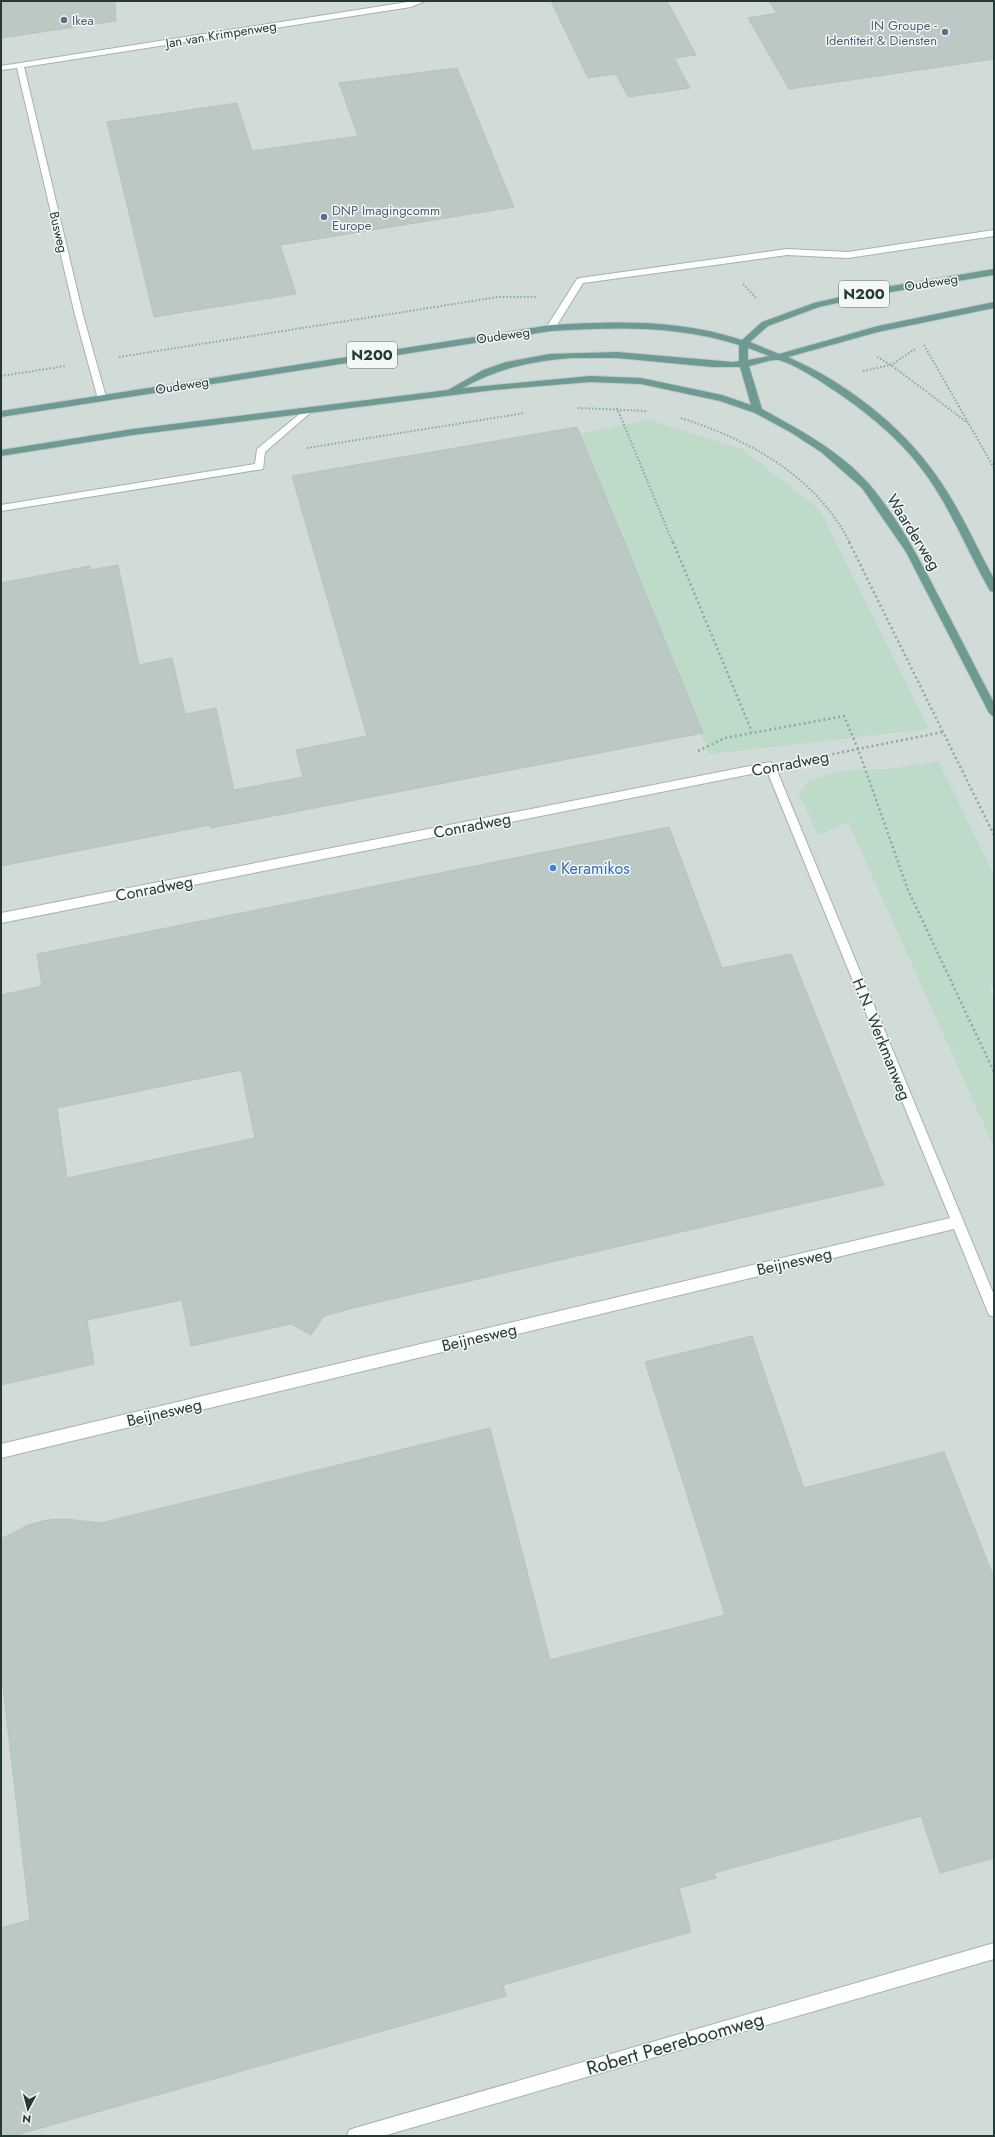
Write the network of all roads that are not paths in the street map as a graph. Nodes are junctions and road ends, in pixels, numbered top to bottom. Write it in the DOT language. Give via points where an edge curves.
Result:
graph roads {
  1 [pos="421,1"];
  2 [pos="20,65"];
  3 [pos="1,68"];
  4 [pos="994,233"];
  5 [pos="994,272"];
  6 [pos="994,305"];
  7 [pos="551,328"];
  8 [pos="744,343"];
  9 [pos="780,357"];
  10 [pos="743,364"];
  11 [pos="443,395"];
  12 [pos="101,398"];
  13 [pos="307,411"];
  14 [pos="758,411"];
  15 [pos="1,414"];
  16 [pos="1,453"];
  17 [pos="1,508"];
  18 [pos="994,588"];
  19 [pos="994,713"];
  20 [pos="770,766"];
  21 [pos="1,918"];
  22 [pos="958,1222"];
  23 [pos="994,1310"];
  24 [pos="1,1451"];
  25 [pos="994,1951"];
  26 [pos="355,2136"];
  1 -- 2 [label="street, Jan van Krimpenweg" via="411,5"];
  2 -- 3 [label="street, Jan van Krimpenweg"];
  2 -- 12 [label="street, Busweg"];
  4 -- 7 [label="street" via="848,255 787,252 580,281"];
  5 -- 8 [label="main road, Oudeweg / N200" via="817,304 765,324"];
  6 -- 9 [label="main road, Oudeweg / N200" via="868,331"];
  7 -- 8 [label="main road, Oudeweg / N200" via="658,326 692,329"];
  7 -- 12 [label="main road, Oudeweg / N200"];
  8 -- 9 [label="main road"];
  8 -- 10 [label="main road"];
  9 -- 10 [label="main road, Oudeweg / N200"];
  9 -- 18 [label="main road" via="857,400 907,446 929,472"];
  10 -- 11 [label="main road, Oudeweg / N200" via="713,364 624,354 563,356 498,368"];
  10 -- 14 [label="main road"];
  11 -- 13 [label="main road, Oudeweg / N200"];
  11 -- 14 [label="main road, Oudeweg" via="582,379 619,380 684,389 742,404"];
  12 -- 15 [label="main road, Oudeweg / N200"];
  13 -- 16 [label="main road, Oudeweg / N200" via="133,432"];
  13 -- 17 [label="street" via="260,451 260,467"];
  14 -- 19 [label="main road, Waarderweg" via="824,450 864,486 889,518 910,552"];
  20 -- 21 [label="street, Conradweg"];
  20 -- 22 [label="street, H.N. Werkmanweg"];
  22 -- 23 [label="street, H.N. Werkmanweg"];
  22 -- 24 [label="street, Beijnesweg"];
  25 -- 26 [label="street, Robert Peereboomweg"];
}
